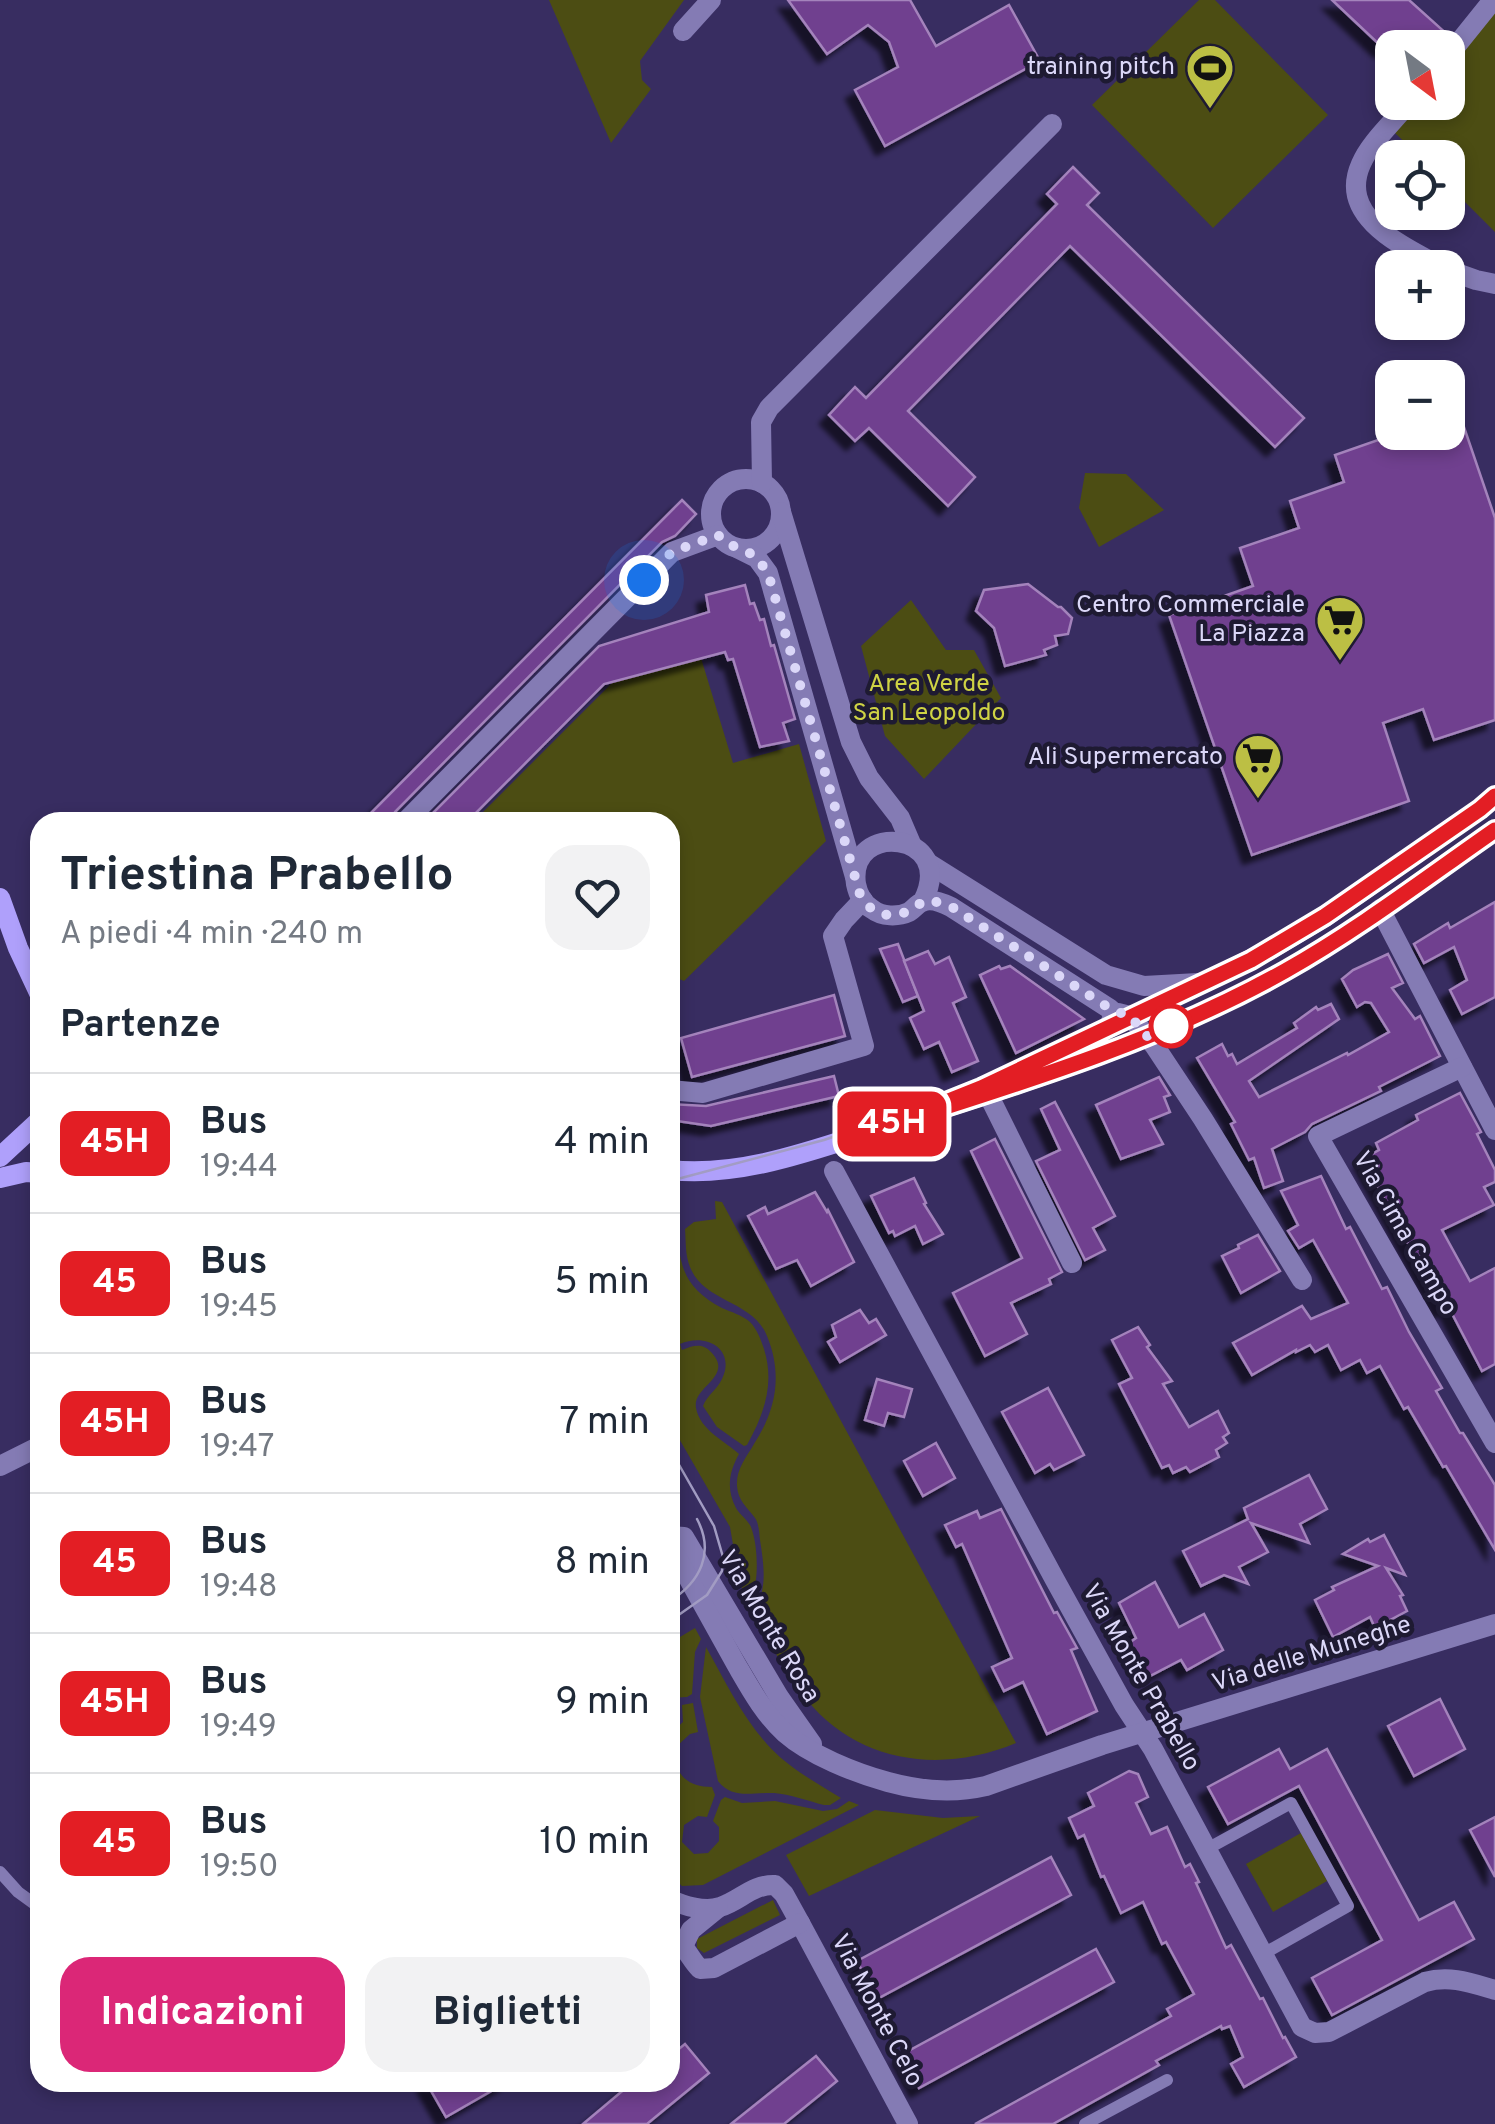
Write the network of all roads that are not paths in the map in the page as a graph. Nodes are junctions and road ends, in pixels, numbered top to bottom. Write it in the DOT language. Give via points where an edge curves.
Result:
graph roads {
  1 [pos="711,0"];
  2 [pos="1493,0"];
  3 [pos="683,30"];
  4 [pos="1465,35"];
  5 [pos="1395,120"];
  6 [pos="1052,124"];
  7 [pos="1412,250"];
  8 [pos="1465,277"];
  9 [pos="1495,284"];
  10 [pos="762,482"];
  11 [pos="781,512"];
  12 [pos="718,535"];
  13 [pos="737,548"];
  14 [pos="1495,796"];
  15 [pos="415,812"];
  16 [pos="1495,830"];
  17 [pos="912,846"];
  18 [pos="928,863"];
  19 [pos="855,877"];
  20 [pos="0,898"];
  21 [pos="863,900"];
  22 [pos="923,901"];
  23 [pos="1380,909"];
  24 [pos="30,968"];
  25 [pos="1106,976"];
  26 [pos="1205,982"];
  27 [pos="1117,1018"];
  28 [pos="1147,1036"];
  29 [pos="1462,1067"];
  30 [pos="1040,1077"];
  31 [pos="986,1090"];
  32 [pos="680,1091"];
  33 [pos="30,1129"];
  34 [pos="1495,1130"];
  35 [pos="0,1157"];
  36 [pos="680,1171"];
  37 [pos="834,1171"];
  38 [pos="30,1172"];
  39 [pos="0,1178"];
  40 [pos="1072,1263"];
  41 [pos="1302,1280"];
  42 [pos="1495,1442"];
  43 [pos="30,1451"];
  44 [pos="0,1466"];
  45 [pos="680,1537"];
  46 [pos="680,1563"];
  47 [pos="1495,1624"];
  48 [pos="1143,1732"];
  49 [pos="819,1754"];
  50 [pos="1207,1849"];
  51 [pos="0,1872"];
  52 [pos="30,1901"];
  53 [pos="680,1903"];
  54 [pos="718,1908"];
  55 [pos="800,1922"];
  56 [pos="680,1939"];
  57 [pos="680,1945"];
  58 [pos="1263,1954"];
  59 [pos="1495,1990"];
  60 [pos="1167,2080"];
  61 [pos="908,2124"];
  62 [pos="1085,2124"];
  1 -- 3 [label="street"];
  2 -- 4 [label="street"];
  5 -- 7 [label="street" via="1360,165 1357,200 1382,233"];
  6 -- 10 [label="street" via="768,408 761,422"];
  8 -- 9 [label="street"];
  10 -- 11 [label="street"];
  10 -- 12 [label="street" via="738,480 718,492 711,513"];
  11 -- 13 [label="street" via="774,536 763,545"];
  11 -- 17 [label="street" via="851,742"];
  12 -- 13 [label="street"];
  12 -- 15 [label="street" via="672,552"];
  13 -- 19 [label="street" via="768,573"];
  14 -- 26 [label="street" via="1325,916"];
  16 -- 23 [label="street"];
  17 -- 18 [label="street"];
  17 -- 19 [label="street" via="897,840 873,846"];
  18 -- 22 [label="street"];
  18 -- 25 [label="street"];
  19 -- 21 [label="street"];
  20 -- 24 [label="street"];
  21 -- 22 [label="street" via="872,910 897,915"];
  21 -- 32 [label="street" via="834,936 864,1046 703,1093"];
  22 -- 27 [label="street" via="952,907"];
  23 -- 28 [label="street" via="1286,970"];
  23 -- 29 [label="street"];
  25 -- 26 [label="street" via="1144,986"];
  25 -- 27 [label="street" via="1133,1004"];
  26 -- 27 [label="street"];
  27 -- 28 [label="street"];
  27 -- 30 [label="street" via="1117,1034"];
  27 -- 31 [label="street"];
  28 -- 30 [label="street"];
  28 -- 41 [label="street"];
  29 -- 34 [label="street"];
  29 -- 42 [label="street, Via Cima Campo" via="1318,1136"];
  30 -- 31 [label="street"];
  31 -- 36 [label="street" via="824,1146 747,1166"];
  31 -- 40 [label="street"];
  33 -- 35 [label="street"];
  37 -- 48 [label="street, Via Monte Prabello"];
  38 -- 39 [label="street"];
  43 -- 44 [label="street"];
  45 -- 49 [label="street, Via Monte Rosa"];
  46 -- 49 [label="street, Via Monte Rosa" via="770,1717"];
  47 -- 48 [label="street, Via delle Muneghe"];
  48 -- 49 [label="street, Via Monte Rosa" via="968,1790 913,1789"];
  48 -- 50 [label="street, Via Monte Prabello"];
  50 -- 58 [label="street, Via Monte Prabello"];
  50 -- 58 [label="lane" via="1291,1802 1348,1906"];
  51 -- 52 [label="lane"];
  53 -- 54 [label="street"];
  54 -- 55 [label="street, Via Monte Celo" via="754,1888 775,1885"];
  54 -- 56 [label="street, Via Monte Celo"];
  55 -- 57 [label="street, Via Monte Celo" via="714,1968 700,1969"];
  55 -- 61 [label="street, Via Monte Celo"];
  58 -- 59 [label="street, Via Monte Prabello" via="1302,2027 1316,2033 1439,1978"];
  60 -- 62 [label="lane"];
}
